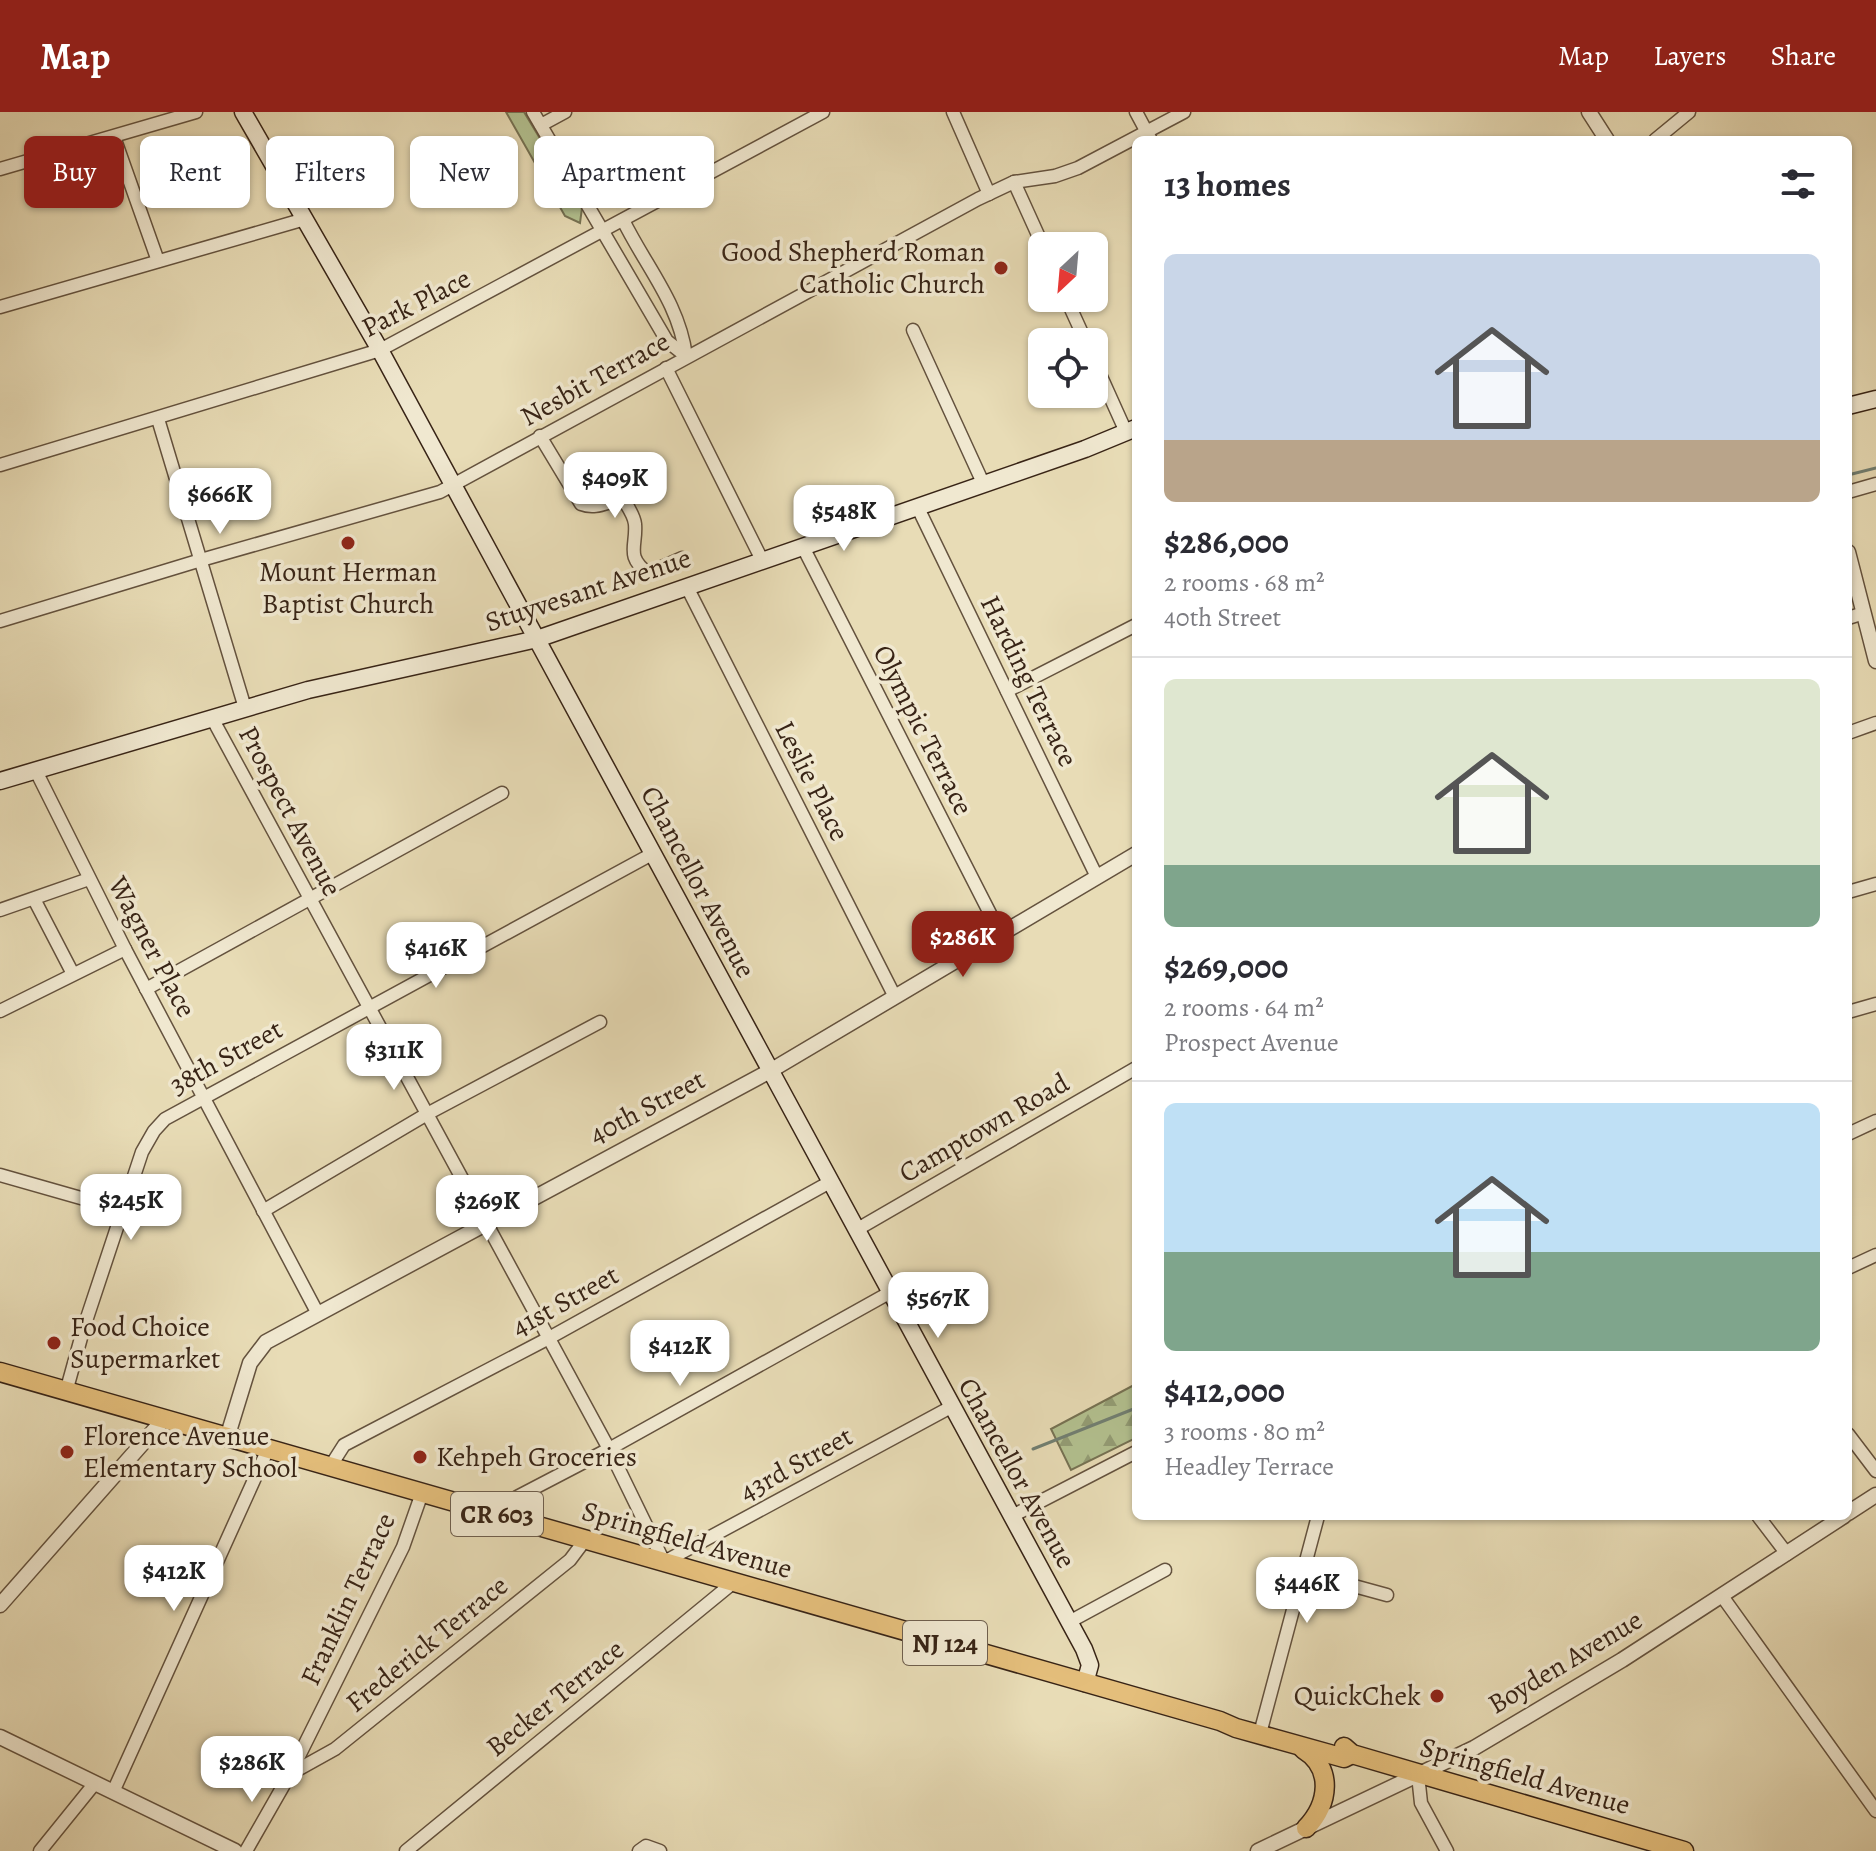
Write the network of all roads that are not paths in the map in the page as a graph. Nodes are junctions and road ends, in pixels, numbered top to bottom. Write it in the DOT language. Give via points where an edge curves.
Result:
graph roads {
  1 [pos="196,112"];
  2 [pos="533,112"];
  3 [pos="565,112"];
  4 [pos="823,112"];
  5 [pos="953,112"];
  6 [pos="1136,112"];
  7 [pos="1184,112"];
  8 [pos="1589,112"];
  9 [pos="1689,112"];
  10 [pos="246,113"];
  11 [pos="541,125"];
  12 [pos="117,136"];
  13 [pos="1148,136"];
  14 [pos="1604,136"];
  15 [pos="1660,136"];
  16 [pos="1132,143"];
  17 [pos="24,162"];
  18 [pos="124,165"];
  19 [pos="0,169"];
  20 [pos="1014,182"];
  21 [pos="989,194"];
  22 [pos="305,219"];
  23 [pos="623,220"];
  24 [pos="603,231"];
  25 [pos="1037,232"];
  26 [pos="158,261"];
  27 [pos="0,307"];
  28 [pos="913,330"];
  29 [pos="380,350"];
  30 [pos="686,356"];
  31 [pos="666,368"];
  32 [pos="1108,387"];
  33 [pos="1876,399"];
  34 [pos="1852,405"];
  35 [pos="158,419"];
  36 [pos="1131,430"];
  37 [pos="540,436"];
  38 [pos="0,465"];
  39 [pos="983,483"];
  40 [pos="1876,484"];
  41 [pos="453,485"];
  42 [pos="1852,491"];
  43 [pos="917,506"];
  44 [pos="803,547"];
  45 [pos="682,558"];
  46 [pos="201,560"];
  47 [pos="762,560"];
  48 [pos="1852,567"];
  49 [pos="687,587"];
  50 [pos="1864,613"];
  51 [pos="1852,617"];
  52 [pos="0,621"];
  53 [pos="1132,627"];
  54 [pos="537,639"];
  55 [pos="1876,661"];
  56 [pos="1007,691"];
  57 [pos="245,708"];
  58 [pos="212,718"];
  59 [pos="1876,723"];
  60 [pos="1852,732"];
  61 [pos="36,771"];
  62 [pos="0,781"];
  63 [pos="502,793"];
  64 [pos="652,854"];
  65 [pos="1132,856"];
  66 [pos="1097,877"];
  67 [pos="89,879"];
  68 [pos="1876,884"];
  69 [pos="1852,891"];
  70 [pos="34,899"];
  71 [pos="310,899"];
  72 [pos="0,910"];
  73 [pos="1001,935"];
  74 [pos="125,949"];
  75 [pos="73,974"];
  76 [pos="146,989"];
  77 [pos="895,997"];
  78 [pos="1876,1004"];
  79 [pos="368,1006"];
  80 [pos="0,1011"];
  81 [pos="1852,1011"];
  82 [pos="600,1022"];
  83 [pos="1132,1070"];
  84 [pos="770,1071"];
  85 [pos="203,1097"];
  86 [pos="427,1114"];
  87 [pos="1876,1121"];
  88 [pos="1852,1132"];
  89 [pos="0,1175"];
  90 [pos="830,1182"];
  91 [pos="123,1210"];
  92 [pos="263,1211"];
  93 [pos="486,1222"];
  94 [pos="856,1230"];
  95 [pos="1876,1255"];
  96 [pos="1852,1266"];
  97 [pos="889,1293"];
  98 [pos="318,1314"];
  99 [pos="549,1338"];
  100 [pos="0,1372"];
  101 [pos="66,1392"];
  102 [pos="951,1407"];
  103 [pos="164,1419"];
  104 [pos="227,1438"];
  105 [pos="1852,1439"];
  106 [pos="268,1449"];
  107 [pos="609,1449"];
  108 [pos="1132,1454"];
  109 [pos="330,1467"];
  110 [pos="1876,1471"];
  111 [pos="422,1493"];
  112 [pos="1876,1495"];
  113 [pos="1852,1511"];
  114 [pos="1012,1516"];
  115 [pos="506,1517"];
  116 [pos="1317,1520"];
  117 [pos="1761,1520"];
  118 [pos="1838,1520"];
  119 [pos="585,1540"];
  120 [pos="1787,1554"];
  121 [pos="664,1562"];
  122 [pos="1165,1570"];
  123 [pos="1303,1572"];
  124 [pos="734,1582"];
  125 [pos="1387,1595"];
  126 [pos="1722,1596"];
  127 [pos="793,1599"];
  128 [pos="0,1605"];
  129 [pos="1069,1622"];
  130 [pos="1085,1683"];
  131 [pos="1220,1721"];
  132 [pos="1262,1726"];
  133 [pos="0,1737"];
  134 [pos="1290,1743"];
  135 [pos="1352,1754"];
  136 [pos="290,1774"];
  137 [pos="1418,1775"];
  138 [pos="95,1783"];
  139 [pos="113,1792"];
  140 [pos="1876,1811"];
  141 [pos="1306,1828"];
  142 [pos="40,1851"];
  143 [pos="236,1851"];
  144 [pos="406,1851"];
  145 [pos="639,1851"];
  146 [pos="660,1851"];
  147 [pos="1258,1851"];
  148 [pos="1447,1851"];
  149 [pos="1684,1851"];
  1 -- 12 [label="street"];
  2 -- 11 [label="street"];
  3 -- 11 [label="street"];
  4 -- 23 [label="street, Park Place"];
  5 -- 21 [label="street"];
  6 -- 13 [label="street"];
  7 -- 13 [label="street, Nesbit Terrace"];
  8 -- 14 [label="street"];
  9 -- 15 [label="street"];
  10 -- 22 [label="main road, Chancellor Avenue"];
  11 -- 24 [label="street"];
  16 -- 20 [label="street, Nesbit Terrace" via="1067,173"];
  17 -- 19 [label="street"];
  18 -- 26 [label="street"];
  20 -- 21 [label="street, Nesbit Terrace"];
  20 -- 25 [label="street"];
  21 -- 30 [label="street, Nesbit Terrace"];
  22 -- 26 [label="street"];
  22 -- 29 [label="main road, Chancellor Avenue"];
  23 -- 24 [label="street, Park Place"];
  23 -- 30 [label="street" via="664,290 682,330"];
  24 -- 29 [label="street, Park Place"];
  24 -- 30 [label="street" via="667,341"];
  26 -- 27 [label="street"];
  28 -- 39 [label="street"];
  29 -- 35 [label="street, Park Place"];
  29 -- 41 [label="main road, Chancellor Avenue"];
  30 -- 31 [label="street, Nesbit Terrace"];
  31 -- 37 [label="street, Nesbit Terrace"];
  31 -- 47 [label="street"];
  32 -- 36 [label="street"];
  33 -- 34 [label="main road"];
  35 -- 38 [label="street, Park Place"];
  35 -- 46 [label="street, Prospect Avenue"];
  36 -- 39 [label="main road, Stuyvesant Avenue"];
  37 -- 41 [label="street, Nesbit Terrace"];
  37 -- 45 [label="street" via="581,504 602,506 623,499 635,525 631,548 641,568 648,573"];
  39 -- 43 [label="main road, Stuyvesant Avenue"];
  40 -- 42 [label="street"];
  41 -- 46 [label="street, Nesbit Terrace"];
  41 -- 54 [label="main road, Chancellor Avenue"];
  43 -- 44 [label="main road, Stuyvesant Avenue"];
  43 -- 56 [label="street, Harding Terrace"];
  44 -- 47 [label="main road, Stuyvesant Avenue"];
  44 -- 73 [label="street, Olympic Terrace"];
  46 -- 52 [label="street, Nesbit Terrace"];
  46 -- 57 [label="street, Prospect Avenue"];
  47 -- 49 [label="main road, Stuyvesant Avenue"];
  48 -- 50 [label="street"];
  49 -- 54 [label="main road, Stuyvesant Avenue"];
  49 -- 77 [label="street, Leslie Place"];
  50 -- 51 [label="street"];
  50 -- 55 [label="street"];
  53 -- 56 [label="street"];
  54 -- 57 [label="main road, Stuyvesant Avenue"];
  54 -- 64 [label="main road, Chancellor Avenue"];
  56 -- 66 [label="street, Harding Terrace"];
  57 -- 58 [label="main road, Stuyvesant Avenue"];
  58 -- 61 [label="main road, Stuyvesant Avenue"];
  58 -- 71 [label="street, Prospect Avenue"];
  59 -- 60 [label="street"];
  61 -- 62 [label="main road, Stuyvesant Avenue"];
  61 -- 67 [label="street, Wagner Place"];
  63 -- 71 [label="street"];
  64 -- 79 [label="street, 38th Street"];
  64 -- 84 [label="main road, Chancellor Avenue"];
  65 -- 66 [label="street, 40th Street"];
  66 -- 73 [label="street, 40th Street"];
  67 -- 70 [label="street"];
  67 -- 74 [label="street, Wagner Place"];
  68 -- 69 [label="street"];
  70 -- 72 [label="street"];
  70 -- 75 [label="street"];
  71 -- 76 [label="street"];
  71 -- 79 [label="street, Prospect Avenue"];
  73 -- 77 [label="street, 40th Street"];
  74 -- 75 [label="street"];
  74 -- 76 [label="street, Wagner Place"];
  75 -- 80 [label="street"];
  76 -- 85 [label="street, Wagner Place"];
  77 -- 84 [label="street, 40th Street"];
  78 -- 81 [label="street"];
  79 -- 85 [label="street, 38th Street"];
  79 -- 86 [label="street, Prospect Avenue"];
  82 -- 86 [label="street"];
  83 -- 94 [label="street, Camptown Road"];
  84 -- 90 [label="main road, Chancellor Avenue"];
  84 -- 93 [label="street, 40th Street"];
  85 -- 91 [label="street, 38th Street" via="154,1131"];
  85 -- 92 [label="street, Wagner Place"];
  86 -- 92 [label="street"];
  86 -- 93 [label="street, Prospect Avenue"];
  87 -- 88 [label="street"];
  89 -- 91 [label="street"];
  90 -- 94 [label="main road, Chancellor Avenue"];
  90 -- 99 [label="street, 41st Street"];
  91 -- 101 [label="street, 38th Street"];
  92 -- 98 [label="street, Wagner Place"];
  93 -- 98 [label="street, 40th Street"];
  93 -- 99 [label="street, Prospect Avenue"];
  94 -- 97 [label="main road, Chancellor Avenue"];
  95 -- 96 [label="street"];
  97 -- 102 [label="main road, Chancellor Avenue"];
  97 -- 107 [label="street"];
  98 -- 104 [label="street, 40th Street" via="258,1350"];
  99 -- 107 [label="street, Prospect Avenue"];
  99 -- 109 [label="street, 41st Street" via="344,1445"];
  100 -- 101 [label="main road, Springfield Avenue / CR 603"];
  101 -- 103 [label="main road, Springfield Avenue / CR 603"];
  102 -- 114 [label="main road, Chancellor Avenue"];
  102 -- 121 [label="street, 43rd Street"];
  103 -- 104 [label="main road, Springfield Avenue / CR 603"];
  103 -- 128 [label="street"];
  104 -- 106 [label="main road, Springfield Avenue / CR 603"];
  105 -- 110 [label="street"];
  106 -- 109 [label="main road, Springfield Avenue / CR 603"];
  106 -- 139 [label="street"];
  107 -- 115 [label="street" via="517,1497"];
  107 -- 121 [label="street, Prospect Avenue"];
  108 -- 114 [label="street"];
  109 -- 111 [label="main road, Springfield Avenue / CR 603"];
  111 -- 115 [label="main road, Springfield Avenue / CR 603"];
  111 -- 136 [label="street, Franklin Terrace" via="403,1547"];
  112 -- 113 [label="street, Boyden Avenue"];
  114 -- 129 [label="main road, Chancellor Avenue"];
  115 -- 119 [label="main road, Springfield Avenue / CR 603"];
  116 -- 123 [label="street"];
  117 -- 120 [label="street"];
  118 -- 120 [label="street, Boyden Avenue"];
  119 -- 121 [label="main road, Springfield Avenue / CR 603"];
  119 -- 136 [label="street, Frederick Terrace" via="570,1560 348,1740"];
  120 -- 126 [label="street, Boyden Avenue"];
  121 -- 124 [label="main road, Springfield Avenue / CR 603"];
  122 -- 129 [label="street"];
  123 -- 125 [label="street"];
  123 -- 132 [label="street"];
  124 -- 127 [label="main road, Springfield Avenue / CR 603"];
  124 -- 144 [label="street, Becker Terrace"];
  126 -- 137 [label="street, Boyden Avenue" via="1554,1701"];
  126 -- 140 [label="street"];
  127 -- 130 [label="main road, Springfield Avenue / NJ 124"];
  129 -- 130 [label="main road, Chancellor Avenue" via="1090,1665"];
  130 -- 131 [label="main road, Springfield Avenue / NJ 124"];
  131 -- 132 [label="main road, Springfield Avenue / NJ 124"];
  131 -- 134 [label="main road, Springfield Avenue / NJ 124"];
  132 -- 135 [label="main road, Springfield Avenue / NJ 124" via="1347,1748"];
  133 -- 138 [label="street"];
  134 -- 135 [label="main road, Springfield Avenue / NJ 124" via="1344,1758"];
  134 -- 141 [label="main road" via="1310,1753 1324,1778 1321,1808"];
  135 -- 137 [label="main road, Springfield Avenue / NJ 124"];
  136 -- 143 [label="street, Franklin Terrace"];
  137 -- 141 [label="street, Boyden Avenue"];
  137 -- 148 [label="street" via="1421,1803"];
  137 -- 149 [label="main road, Springfield Avenue / NJ 124"];
  138 -- 139 [label="street"];
  138 -- 142 [label="street"];
  139 -- 143 [label="street"];
  141 -- 147 [label="street, Boyden Avenue"];
  145 -- 146 [label="street" via="646,1846"];
}
